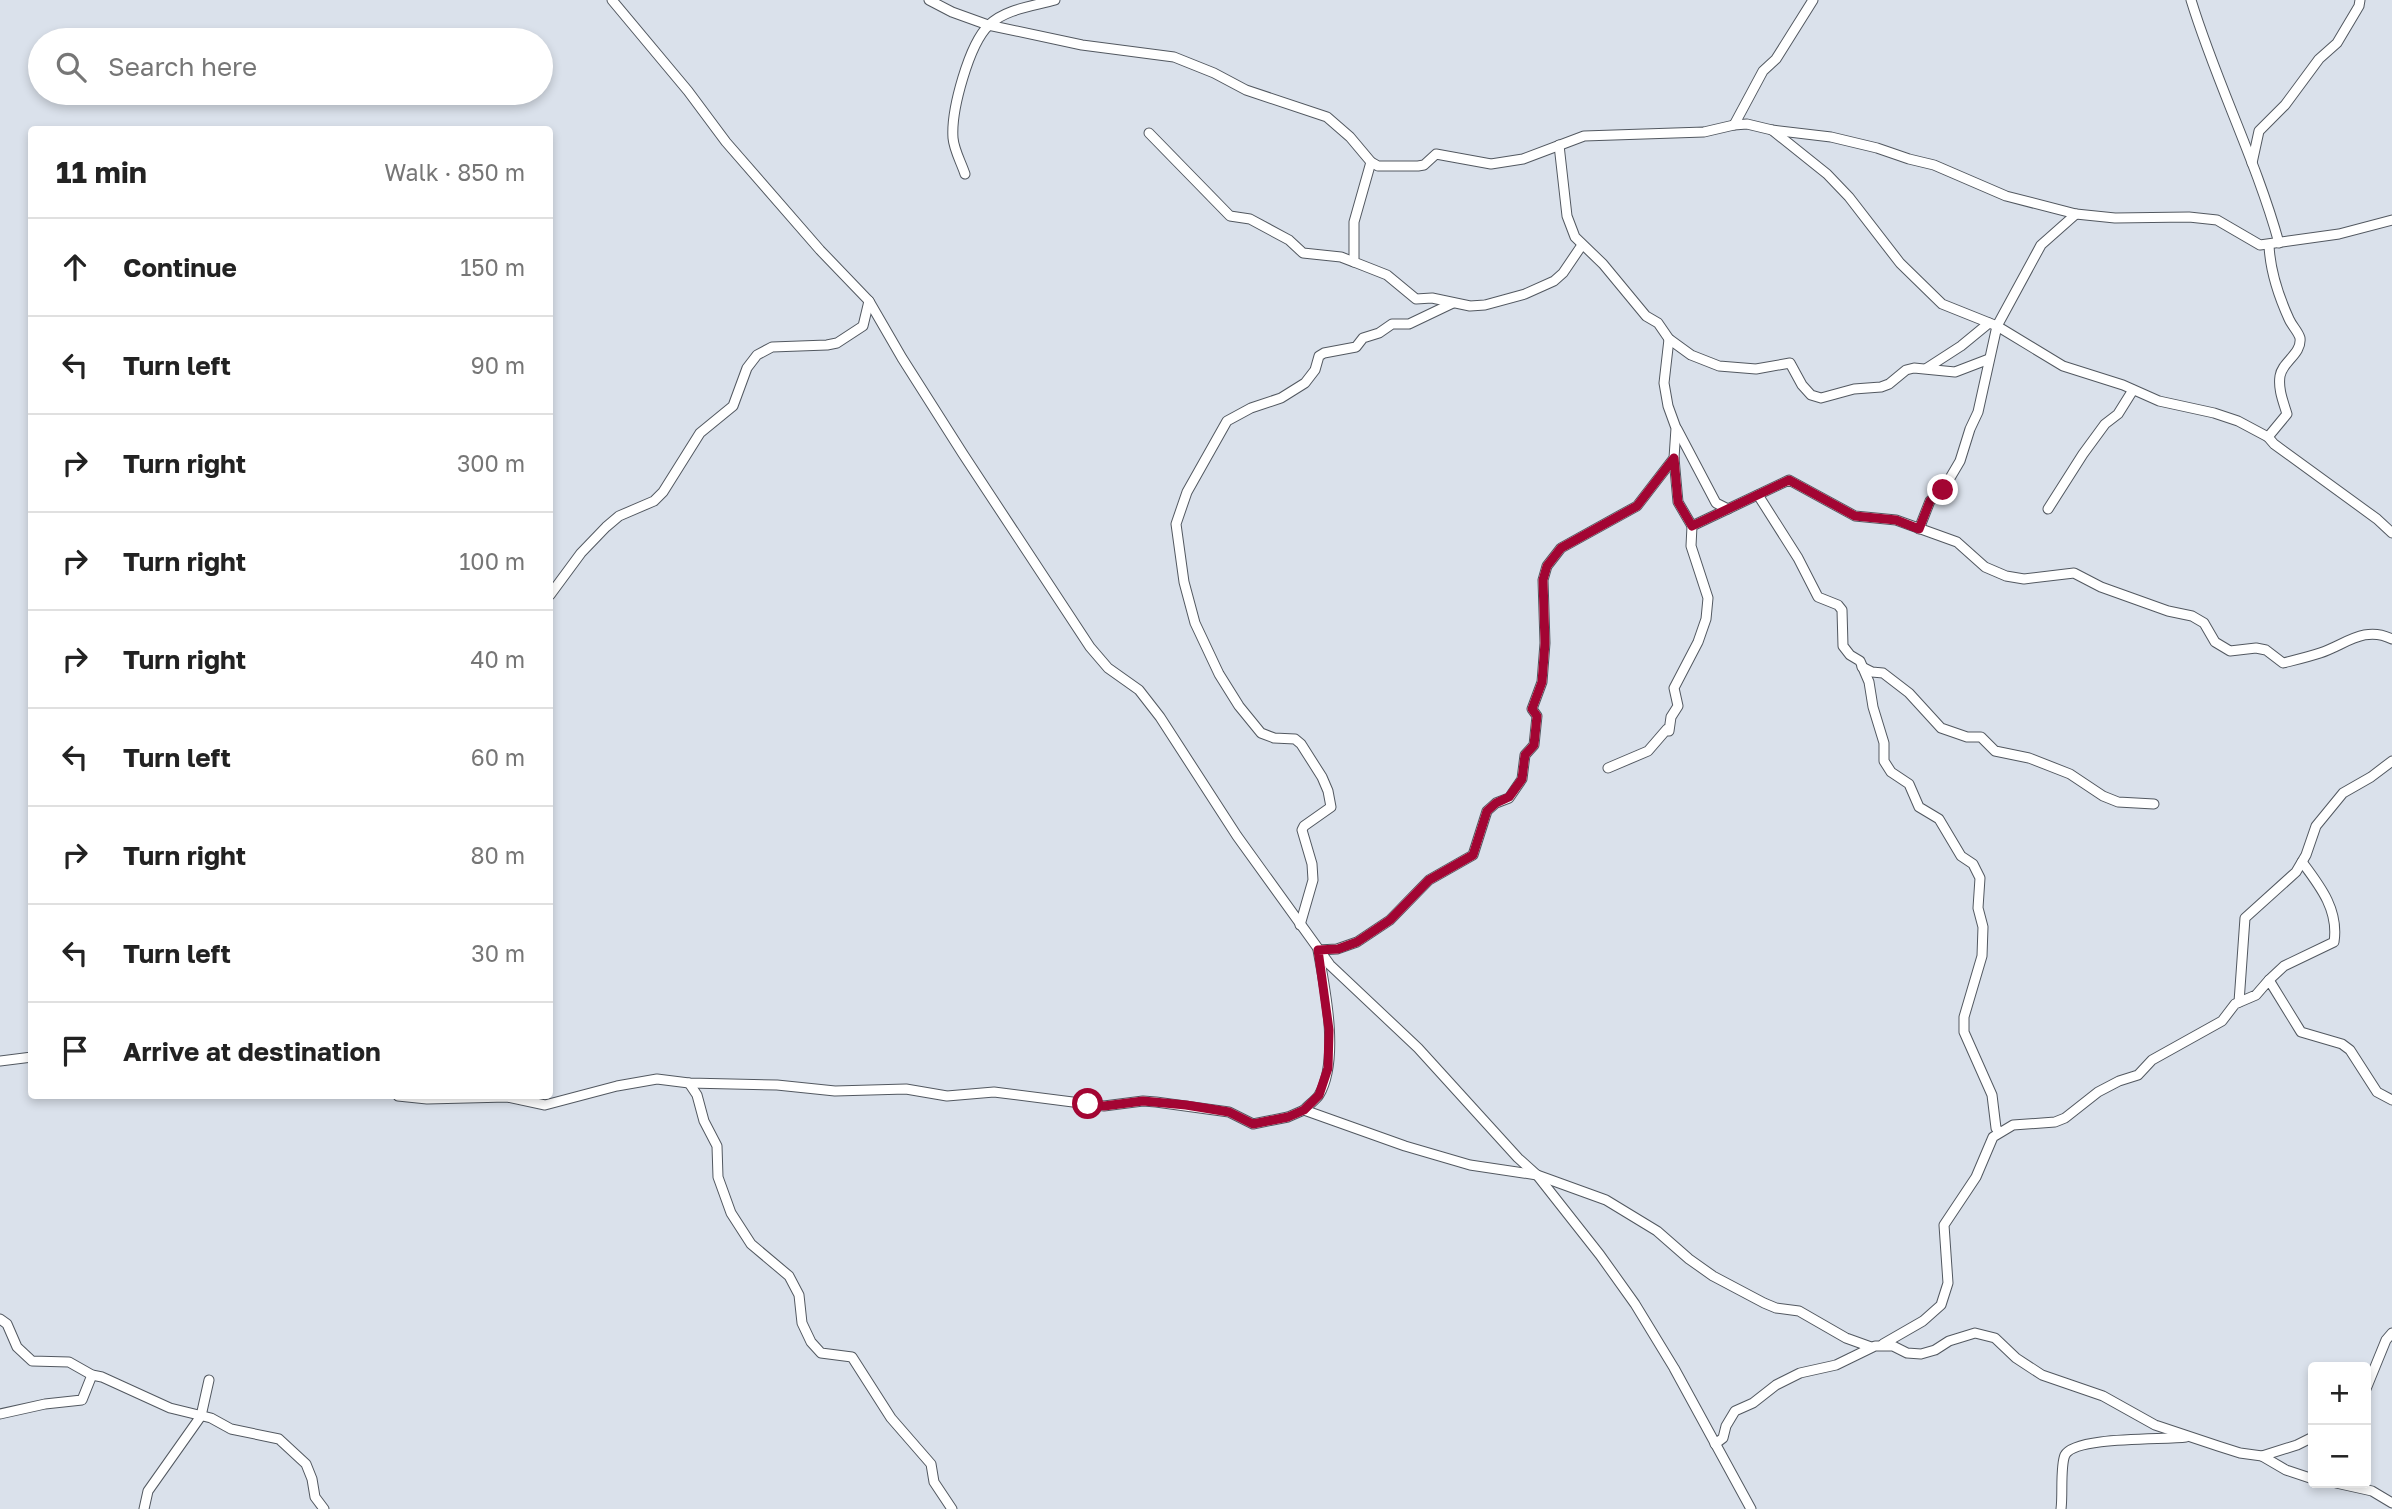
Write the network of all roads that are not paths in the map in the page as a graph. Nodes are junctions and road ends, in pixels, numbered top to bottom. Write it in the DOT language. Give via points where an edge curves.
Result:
graph roads {
  1 [pos="612,0"];
  2 [pos="929,0"];
  3 [pos="1055,0"];
  4 [pos="1813,0"];
  5 [pos="2191,0"];
  6 [pos="2360,0"];
  7 [pos="988,25"];
  8 [pos="1734,125"];
  9 [pos="1772,131"];
  10 [pos="1149,133"];
  11 [pos="1559,145"];
  12 [pos="1371,162"];
  13 [pos="2252,163"];
  14 [pos="965,174"];
  15 [pos="2076,214"];
  16 [pos="2392,220"];
  17 [pos="2279,243"];
  18 [pos="1582,245"];
  19 [pos="2269,245"];
  20 [pos="1353,262"];
  21 [pos="869,301"];
  22 [pos="1453,303"];
  23 [pos="1993,325"];
  24 [pos="1669,339"];
  25 [pos="1989,359"];
  26 [pos="1927,368"];
  27 [pos="2133,390"];
  28 [pos="1676,428"];
  29 [pos="2268,437"];
  30 [pos="1674,458"];
  31 [pos="1758,495"];
  32 [pos="1728,509"];
  33 [pos="2048,509"];
  34 [pos="1692,526"];
  35 [pos="1919,529"];
  36 [pos="2392,533"];
  37 [pos="553,591"];
  38 [pos="2392,639"];
  39 [pos="1862,667"];
  40 [pos="2392,761"];
  41 [pos="1608,768"];
  42 [pos="2154,804"];
  43 [pos="2302,862"];
  44 [pos="1300,925"];
  45 [pos="1318,950"];
  46 [pos="2269,980"];
  47 [pos="2239,1002"];
  48 [pos="28,1057"];
  49 [pos="0,1061"];
  50 [pos="689,1083"];
  51 [pos="516,1099"];
  52 [pos="2392,1100"];
  53 [pos="1304,1110"];
  54 [pos="1999,1132"];
  55 [pos="1537,1175"];
  56 [pos="0,1319"];
  57 [pos="2392,1333"];
  58 [pos="1883,1344"];
  59 [pos="1871,1347"];
  60 [pos="92,1374"];
  61 [pos="2371,1377"];
  62 [pos="209,1380"];
  63 [pos="0,1414"];
  64 [pos="201,1416"];
  65 [pos="2191,1437"];
  66 [pos="2308,1440"];
  67 [pos="1715,1444"];
  68 [pos="2262,1456"];
  69 [pos="2308,1477"];
  70 [pos="2362,1488"];
  71 [pos="2392,1503"];
  72 [pos="144,1509"];
  73 [pos="324,1509"];
  74 [pos="952,1509"];
  75 [pos="1751,1509"];
  76 [pos="2061,1509"];
  1 -- 21 [label="street" via="726,142"];
  2 -- 7 [label="street"];
  3 -- 7 [label="street" via="1014,11"];
  4 -- 8 [label="street" via="1776,59 1762,71"];
  5 -- 13 [label="street"];
  6 -- 13 [label="street" via="2337,43 2259,131"];
  7 -- 12 [label="street" via="1185,61 1246,90 1327,117"];
  7 -- 14 [label="street" via="970,56 956,108 953,142"];
  8 -- 9 [label="street"];
  8 -- 11 [label="street" via="1704,132 1584,136"];
  9 -- 15 [label="street" via="1814,134 1877,148 1934,164 2006,196"];
  9 -- 23 [label="street" via="1827,174 1932,296 1952,310"];
  10 -- 20 [label="street" via="1230,216 1250,219 1303,253"];
  11 -- 12 [label="street" via="1523,159 1491,164 1436,154 1418,166 1386,167"];
  11 -- 18 [label="street" via="1567,216"];
  12 -- 20 [label="street" via="1353,222"];
  13 -- 17 [label="street"];
  15 -- 19 [label="street" via="2217,220 2253,242"];
  15 -- 23 [label="street" via="2041,245"];
  16 -- 17 [label="street"];
  17 -- 19 [label="street"];
  18 -- 22 [label="street" via="1563,273 1545,286 1485,305"];
  18 -- 24 [label="street"];
  19 -- 29 [label="street" via="2284,306 2300,344 2280,373 2287,414"];
  20 -- 22 [label="street" via="1387,275 1416,299"];
  21 -- 37 [label="street" via="863,326 844,339 827,345 772,347 757,355 747,368 733,406 700,433 663,492 606,527"];
  21 -- 44 [label="street" via="1082,636 1101,660 1139,690 1160,717"];
  22 -- 44 [label="street" via="1409,324 1392,324 1363,338 1356,347 1324,353 1305,383 1227,421 1187,492 1176,524 1195,623 1224,682 1261,733 1301,744 1328,791 1331,807 1302,830 1313,880"];
  23 -- 25 [label="street"];
  23 -- 26 [label="street"];
  23 -- 27 [label="street" via="2063,366"];
  24 -- 26 [label="street" via="1691,355 1719,366 1756,369 1790,363 1802,385 1821,398 1881,387 1906,370"];
  24 -- 28 [label="street" via="1664,383"];
  25 -- 26 [label="street" via="1961,372"];
  25 -- 35 [label="street" via="1979,412 1961,461 1943,490 1930,501"];
  27 -- 29 [label="street" via="2221,415"];
  27 -- 33 [label="street"];
  28 -- 30 [label="street"];
  28 -- 32 [label="street" via="1716,503"];
  29 -- 36 [label="street"];
  30 -- 34 [label="street" via="1678,502"];
  30 -- 45 [label="street" via="1637,506 1561,548 1547,566 1542,682 1532,709 1537,716 1534,745 1525,755 1518,786 1487,811 1473,855 1429,880 1390,920 1357,942"];
  31 -- 32 [label="street"];
  31 -- 35 [label="street" via="1789,480 1855,516 1896,520"];
  31 -- 39 [label="street" via="1818,597 1839,605 1843,646"];
  32 -- 34 [label="street"];
  34 -- 41 [label="street" via="1691,546 1708,598 1698,642 1674,688 1678,706 1669,731 1648,751"];
  35 -- 38 [label="street" via="1957,542 1985,567 2006,576 2024,579 2074,573 2101,587 2192,616 2204,622 2215,642 2230,651 2266,650 2283,663 2322,653 2360,635"];
  39 -- 42 [label="street" via="1883,673 1922,705 1941,728 1981,737 1996,751 2070,774 2118,802"];
  39 -- 54 [label="street" via="1872,691 1887,766 1909,784 1919,807 1938,819 1980,878 1982,956 1964,1032 1992,1095"];
  40 -- 43 [label="street" via="2343,793 2316,826"];
  43 -- 46 [label="street" via="2326,893 2336,928 2334,942 2284,966"];
  43 -- 47 [label="street" via="2245,918"];
  44 -- 45 [label="street"];
  45 -- 53 [label="street" via="1329,1030 1328,1068 1319,1095"];
  45 -- 55 [label="street"];
  46 -- 47 [label="street" via="2256,995"];
  46 -- 52 [label="street" via="2301,1032 2342,1044 2377,1092"];
  47 -- 54 [label="street" via="2222,1021 2152,1060 2138,1075 2098,1092 2065,1118 2013,1125"];
  48 -- 49 [label="street"];
  50 -- 51 [label="street" via="657,1079 545,1105"];
  50 -- 53 [label="street" via="835,1091 906,1088 947,1096 994,1092 1104,1106 1156,1101 1229,1112 1253,1124"];
  50 -- 74 [label="street" via="717,1146 718,1177 731,1213 751,1244 789,1276 811,1342 821,1353 852,1357 891,1418 931,1464 934,1482"];
  53 -- 55 [label="street" via="1470,1165"];
  54 -- 58 [label="street" via="1944,1225 1948,1283 1941,1305"];
  55 -- 59 [label="street" via="1606,1200 1657,1231 1713,1276 1764,1303 1799,1311"];
  55 -- 67 [label="street" via="1635,1304"];
  56 -- 60 [label="street" via="17,1347 33,1361 69,1362"];
  57 -- 61 [label="street"];
  58 -- 59 [label="street"];
  58 -- 65 [label="street" via="1922,1354 1965,1335 1985,1334 2033,1371 2115,1401 2155,1425"];
  59 -- 67 [label="street" via="1836,1365 1800,1373 1776,1385 1735,1411 1723,1438"];
  60 -- 63 [label="street" via="82,1400"];
  60 -- 64 [label="street" via="170,1408"];
  62 -- 64 [label="street"];
  64 -- 72 [label="street" via="155,1479"];
  64 -- 73 [label="street" via="231,1429 279,1439 306,1464 315,1497"];
  65 -- 68 [label="street"];
  65 -- 76 [label="street" via="2110,1440 2073,1448 2063,1463"];
  66 -- 68 [label="street"];
  67 -- 75 [label="street"];
  68 -- 69 [label="street"];
  70 -- 71 [label="street"];
}
